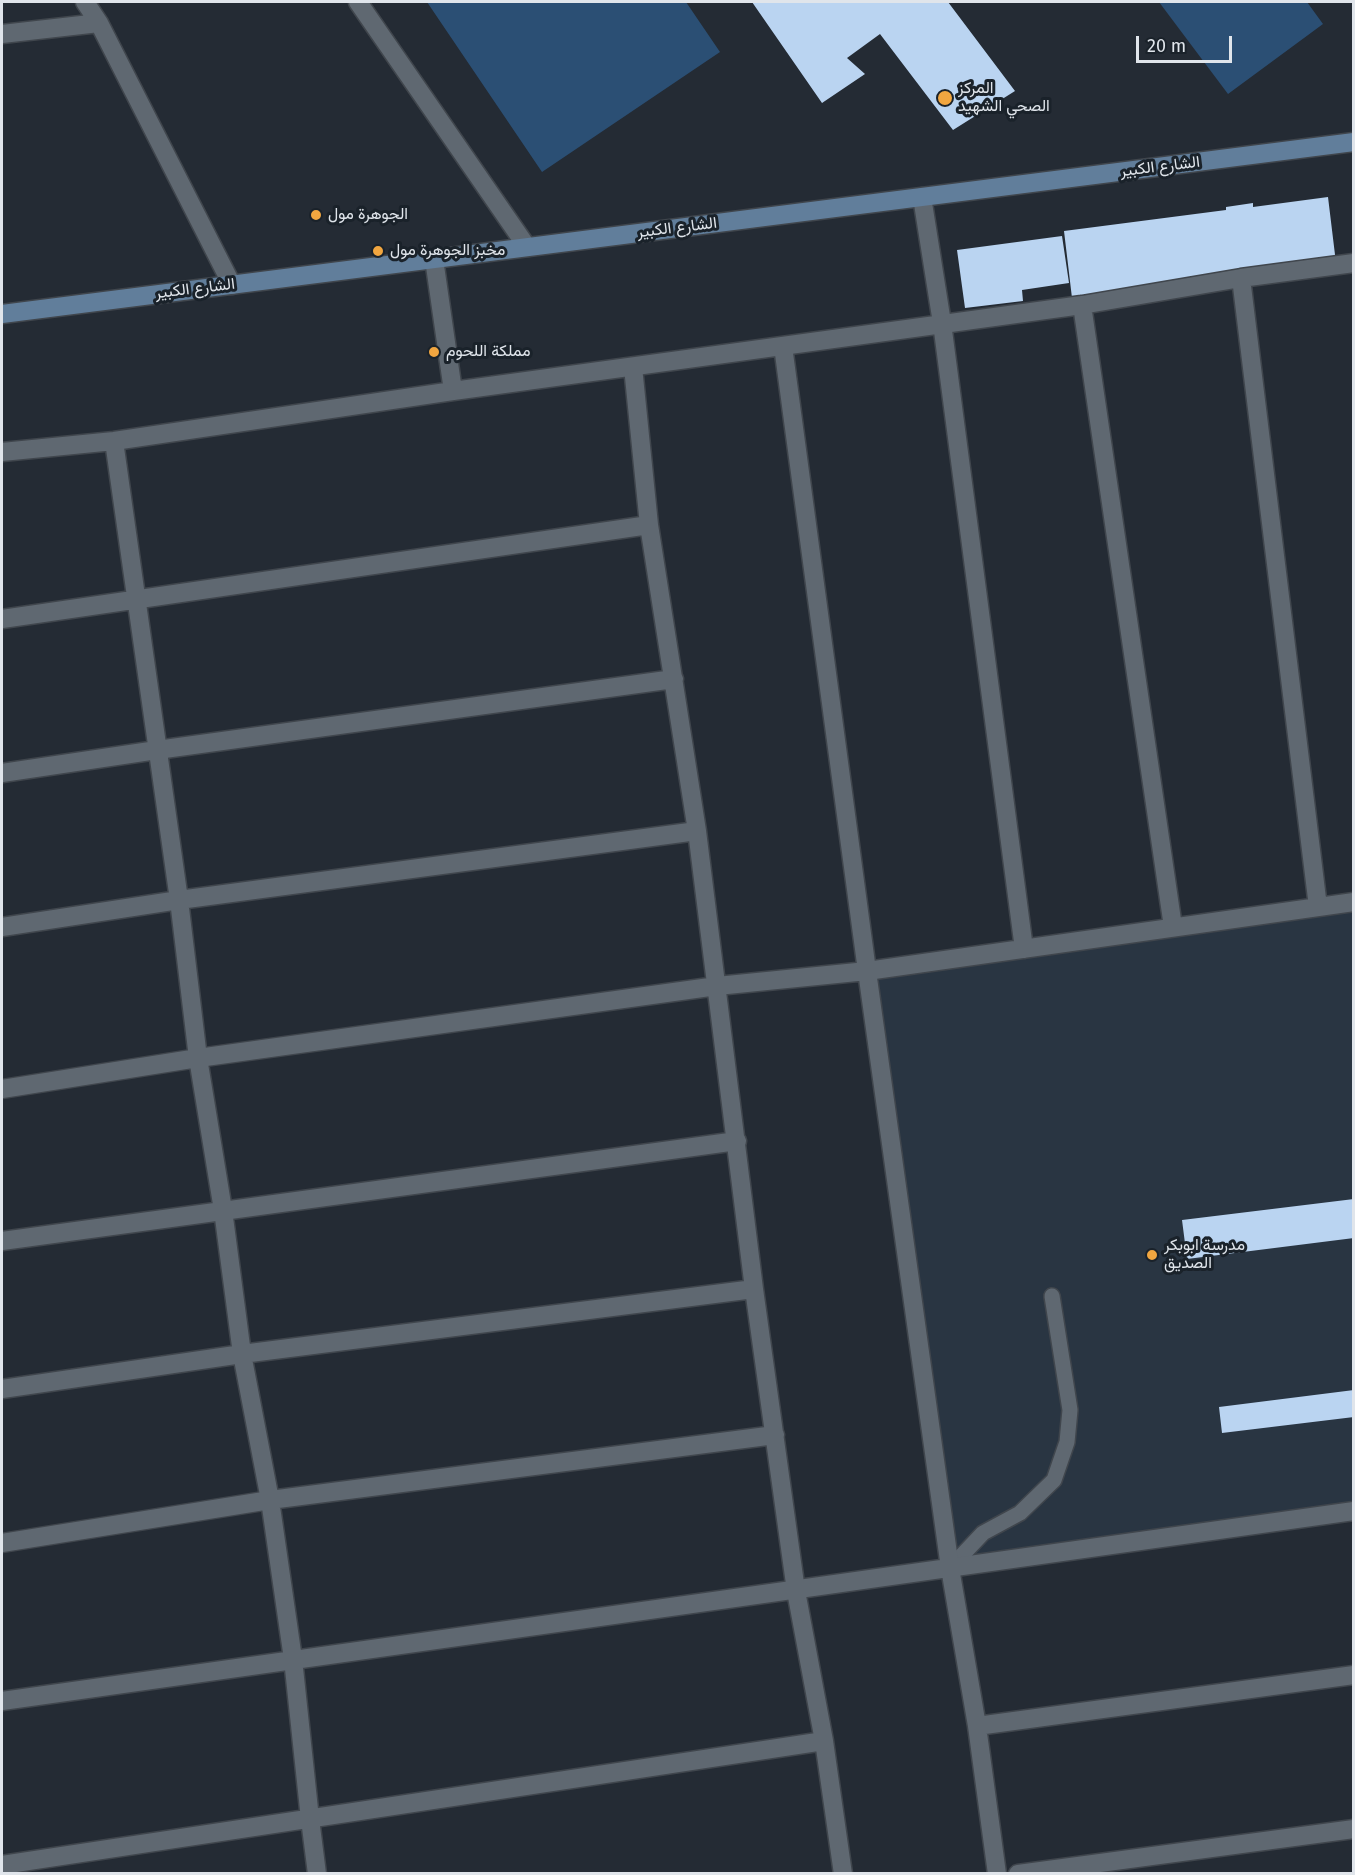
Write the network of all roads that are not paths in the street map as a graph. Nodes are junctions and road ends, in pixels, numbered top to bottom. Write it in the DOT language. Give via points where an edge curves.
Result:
graph roads {
  1 [pos="85,2"];
  2 [pos="358,2"];
  3 [pos="99,23"];
  4 [pos="2,34"];
  5 [pos="1353,142"];
  6 [pos="922,197"];
  7 [pos="527,247"];
  8 [pos="434,259"];
  9 [pos="1353,263"];
  10 [pos="1241,278"];
  11 [pos="232,285"];
  12 [pos="1082,305"];
  13 [pos="2,314"];
  14 [pos="942,323"];
  15 [pos="783,346"];
  16 [pos="633,367"];
  17 [pos="453,390"];
  18 [pos="114,441"];
  19 [pos="2,452"];
  20 [pos="649,525"];
  21 [pos="135,601"];
  22 [pos="2,619"];
  23 [pos="674,679"];
  24 [pos="157,750"];
  25 [pos="2,773"];
  26 [pos="697,831"];
  27 [pos="179,900"];
  28 [pos="1353,902"];
  29 [pos="1318,907"];
  30 [pos="2,927"];
  31 [pos="1173,927"];
  32 [pos="1024,950"];
  33 [pos="867,971"];
  34 [pos="717,986"];
  35 [pos="198,1058"];
  36 [pos="2,1089"];
  37 [pos="736,1141"];
  38 [pos="223,1210"];
  39 [pos="2,1240"];
  40 [pos="754,1289"];
  41 [pos="1053,1296"];
  42 [pos="242,1354"];
  43 [pos="2,1389"];
  44 [pos="775,1434"];
  45 [pos="270,1500"];
  46 [pos="1353,1511"];
  47 [pos="2,1543"];
  48 [pos="950,1568"];
  49 [pos="796,1591"];
  50 [pos="293,1659"];
  51 [pos="1353,1675"];
  52 [pos="2,1701"];
  53 [pos="977,1726"];
  54 [pos="824,1741"];
  55 [pos="309,1820"];
  56 [pos="1353,1829"];
  57 [pos="2,1865"];
  58 [pos="317,1874"];
  59 [pos="843,1874"];
  60 [pos="996,1874"];
  61 [pos="1018,1874"];
  1 -- 3 [label="street"];
  2 -- 7 [label="street"];
  3 -- 4 [label="street"];
  3 -- 11 [label="street"];
  5 -- 6 [label="street, الشارع الكبير"];
  6 -- 7 [label="street, الشارع الكبير"];
  6 -- 14 [label="street"];
  7 -- 8 [label="street, الشارع الكبير"];
  8 -- 11 [label="street, الشارع الكبير"];
  8 -- 17 [label="street"];
  9 -- 10 [label="street"];
  10 -- 12 [label="street"];
  10 -- 29 [label="street"];
  11 -- 13 [label="street, الشارع الكبير"];
  12 -- 14 [label="street"];
  12 -- 31 [label="street"];
  14 -- 15 [label="street"];
  14 -- 32 [label="street"];
  15 -- 16 [label="street"];
  15 -- 33 [label="street"];
  16 -- 17 [label="street"];
  16 -- 20 [label="street"];
  17 -- 18 [label="street"];
  18 -- 19 [label="street"];
  18 -- 21 [label="street"];
  20 -- 21 [label="street"];
  20 -- 23 [label="street"];
  21 -- 22 [label="street"];
  21 -- 24 [label="street"];
  23 -- 24 [label="street"];
  23 -- 26 [label="street"];
  24 -- 25 [label="street"];
  24 -- 27 [label="street"];
  26 -- 27 [label="street"];
  26 -- 34 [label="street"];
  27 -- 30 [label="street"];
  27 -- 35 [label="street"];
  28 -- 29 [label="street"];
  29 -- 31 [label="street"];
  31 -- 32 [label="street"];
  32 -- 33 [label="street"];
  33 -- 34 [label="street"];
  33 -- 48 [label="street"];
  34 -- 35 [label="street"];
  34 -- 37 [label="street"];
  35 -- 36 [label="street"];
  35 -- 38 [label="street"];
  37 -- 38 [label="street"];
  37 -- 40 [label="street"];
  38 -- 39 [label="street"];
  38 -- 42 [label="street"];
  40 -- 42 [label="street"];
  40 -- 44 [label="street"];
  41 -- 48 [label="lane" via="1070,1410 1067,1442 1054,1480 1020,1513 983,1533"];
  42 -- 43 [label="street"];
  42 -- 45 [label="street"];
  44 -- 45 [label="street"];
  44 -- 49 [label="street"];
  45 -- 47 [label="street"];
  45 -- 50 [label="street"];
  46 -- 48 [label="street"];
  48 -- 49 [label="street"];
  48 -- 53 [label="street"];
  49 -- 50 [label="street"];
  49 -- 54 [label="street"];
  50 -- 52 [label="street"];
  50 -- 55 [label="street"];
  51 -- 53 [label="street"];
  53 -- 60 [label="street"];
  54 -- 55 [label="street"];
  54 -- 59 [label="street"];
  55 -- 57 [label="street"];
  55 -- 58 [label="street"];
  56 -- 61 [label="street"];
}
